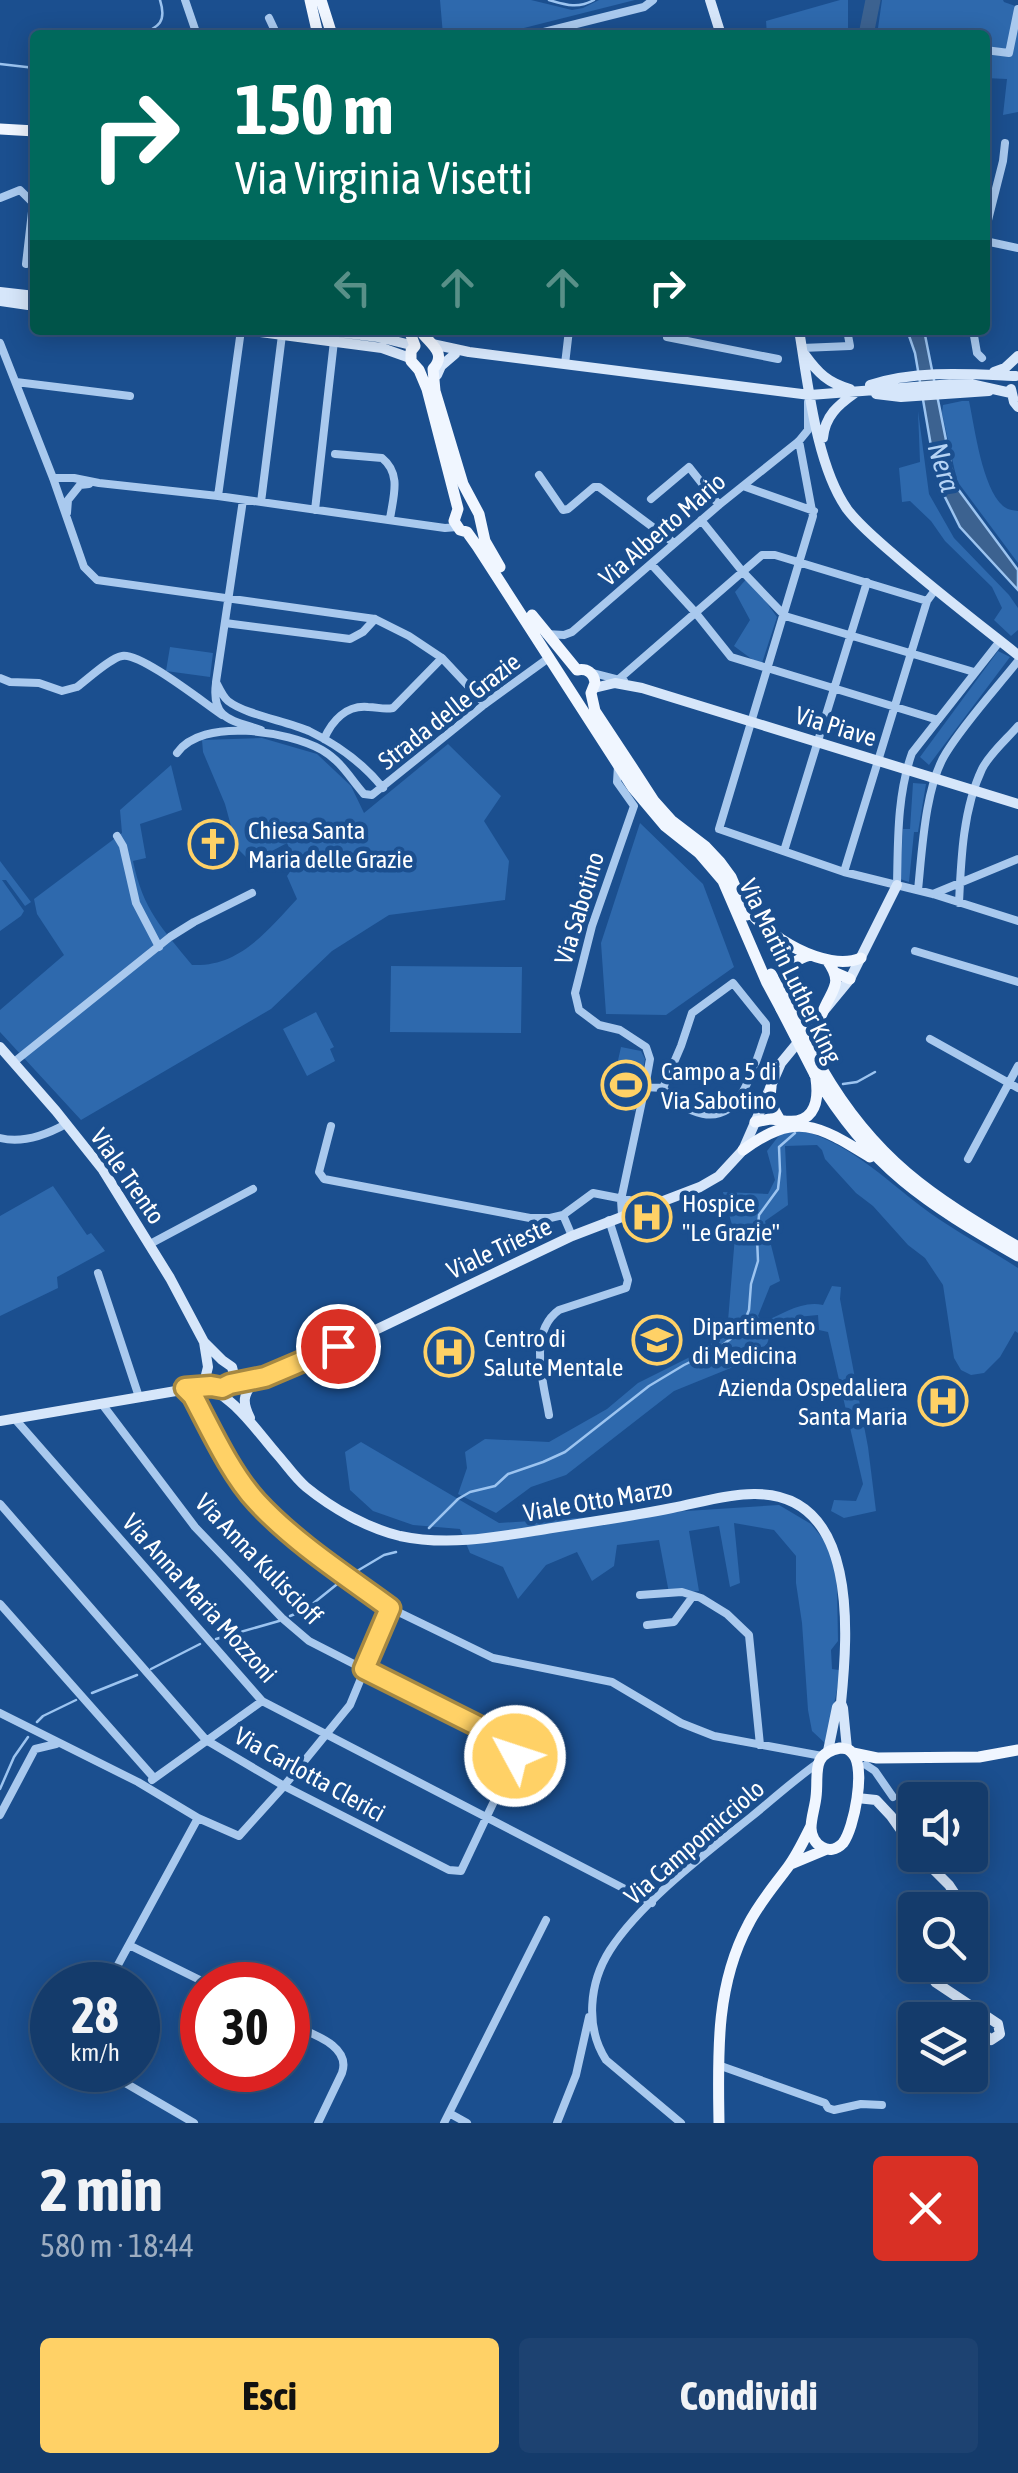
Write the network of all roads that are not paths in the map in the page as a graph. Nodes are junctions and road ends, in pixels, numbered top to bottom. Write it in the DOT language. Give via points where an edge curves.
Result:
graph roads {
  1 [pos="185,0"];
  2 [pos="310,0"];
  3 [pos="321,0"];
  4 [pos="653,0"];
  5 [pos="710,0"];
  6 [pos="1018,9"];
  7 [pos="269,18"];
  8 [pos="195,30"];
  9 [pos="275,30"];
  10 [pos="317,30"];
  11 [pos="330,30"];
  12 [pos="552,30"];
  13 [pos="720,30"];
  14 [pos="990,51"];
  15 [pos="0,129"];
  16 [pos="30,131"];
  17 [pos="1004,144"];
  18 [pos="0,198"];
  19 [pos="30,200"];
  20 [pos="990,213"];
  21 [pos="30,229"];
  22 [pos="990,242"];
  23 [pos="1018,248"];
  24 [pos="26,264"];
  25 [pos="0,292"];
  26 [pos="30,295"];
  27 [pos="0,302"];
  28 [pos="30,305"];
  29 [pos="241,335"];
  30 [pos="282,335"];
  31 [pos="360,335"];
  32 [pos="388,335"];
  33 [pos="413,335"];
  34 [pos="420,335"];
  35 [pos="568,335"];
  36 [pos="800,335"];
  37 [pos="848,335"];
  38 [pos="974,335"];
  39 [pos="668,337"];
  40 [pos="384,338"];
  41 [pos="334,342"];
  42 [pos="0,343"];
  43 [pos="421,347"];
  44 [pos="470,352"];
  45 [pos="455,354"];
  46 [pos="804,356"];
  47 [pos="1018,356"];
  48 [pos="982,358"];
  49 [pos="778,360"];
  50 [pos="791,362"];
  51 [pos="565,364"];
  52 [pos="436,366"];
  53 [pos="418,370"];
  54 [pos="988,374"];
  55 [pos="1017,375"];
  56 [pos="1001,376"];
  57 [pos="16,382"];
  58 [pos="966,383"];
  59 [pos="900,387"];
  60 [pos="435,390"];
  61 [pos="858,391"];
  62 [pos="1005,392"];
  63 [pos="810,394"];
  64 [pos="130,396"];
  65 [pos="1018,407"];
  66 [pos="800,441"];
  67 [pos="822,449"];
  68 [pos="335,454"];
  69 [pos="539,475"];
  70 [pos="54,478"];
  71 [pos="99,483"];
  72 [pos="80,485"];
  73 [pos="742,486"];
  74 [pos="218,496"];
  75 [pos="650,498"];
  76 [pos="243,500"];
  77 [pos="261,502"];
  78 [pos="719,504"];
  79 [pos="316,510"];
  80 [pos="814,511"];
  81 [pos="477,514"];
  82 [pos="66,518"];
  83 [pos="390,519"];
  84 [pos="701,520"];
  85 [pos="459,521"];
  86 [pos="674,543"];
  87 [pos="801,563"];
  88 [pos="652,565"];
  89 [pos="742,571"];
  90 [pos="866,582"];
  91 [pos="934,590"];
  92 [pos="229,598"];
  93 [pos="928,601"];
  94 [pos="695,612"];
  95 [pos="785,616"];
  96 [pos="376,619"];
  97 [pos="225,624"];
  98 [pos="546,634"];
  99 [pos="851,634"];
  100 [pos="1000,641"];
  101 [pos="911,652"];
  102 [pos="550,657"];
  103 [pos="442,658"];
  104 [pos="1018,658"];
  105 [pos="769,668"];
  106 [pos="583,671"];
  107 [pos="974,672"];
  108 [pos="0,678"];
  109 [pos="619,679"];
  110 [pos="216,682"];
  111 [pos="642,688"];
  112 [pos="835,689"];
  113 [pos="570,690"];
  114 [pos="592,690"];
  115 [pos="484,704"];
  116 [pos="893,706"];
  117 [pos="222,715"];
  118 [pos="938,720"];
  119 [pos="752,723"];
  120 [pos="1018,726"];
  121 [pos="275,734"];
  122 [pos="324,739"];
  123 [pos="818,744"];
  124 [pos="176,753"];
  125 [pos="876,762"];
  126 [pos="618,766"];
  127 [pos="906,770"];
  128 [pos="935,778"];
  129 [pos="383,788"];
  130 [pos="975,790"];
  131 [pos="1018,804"];
  132 [pos="117,836"];
  133 [pos="784,851"];
  134 [pos="1018,858"];
  135 [pos="844,872"];
  136 [pos="960,883"];
  137 [pos="897,885"];
  138 [pos="918,890"];
  139 [pos="252,894"];
  140 [pos="740,894"];
  141 [pos="932,894"];
  142 [pos="959,903"];
  143 [pos="1018,921"];
  144 [pos="159,947"];
  145 [pos="915,950"];
  146 [pos="813,955"];
  147 [pos="861,958"];
  148 [pos="833,965"];
  149 [pos="850,979"];
  150 [pos="1018,982"];
  151 [pos="785,1007"];
  152 [pos="822,1014"];
  153 [pos="930,1038"];
  154 [pos="0,1047"];
  155 [pos="14,1062"];
  156 [pos="1018,1066"];
  157 [pos="819,1072"];
  158 [pos="1008,1083"];
  159 [pos="645,1087"];
  160 [pos="770,1087"];
  161 [pos="663,1088"];
  162 [pos="1018,1088"];
  163 [pos="756,1122"];
  164 [pos="66,1124"];
  165 [pos="778,1124"];
  166 [pos="331,1126"];
  167 [pos="0,1138"];
  168 [pos="742,1150"];
  169 [pos="968,1158"];
  170 [pos="884,1166"];
  171 [pos="624,1187"];
  172 [pos="253,1189"];
  173 [pos="622,1200"];
  174 [pos="634,1201"];
  175 [pos="647,1206"];
  176 [pos="564,1215"];
  177 [pos="622,1215"];
  178 [pos="609,1220"];
  179 [pos="572,1236"];
  180 [pos="150,1244"];
  181 [pos="1018,1247"];
  182 [pos="1018,1256"];
  183 [pos="98,1273"];
  184 [pos="204,1342"];
  185 [pos="222,1360"];
  186 [pos="207,1369"];
  187 [pos="234,1370"];
  188 [pos="260,1379"];
  189 [pos="230,1385"];
  190 [pos="212,1386"];
  191 [pos="188,1388"];
  192 [pos="139,1397"];
  193 [pos="102,1404"];
  194 [pos="237,1408"];
  195 [pos="548,1416"];
  196 [pos="15,1419"];
  197 [pos="0,1421"];
  198 [pos="254,1428"];
  199 [pos="0,1504"];
  200 [pos="640,1595"];
  201 [pos="693,1596"];
  202 [pos="0,1604"];
  203 [pos="390,1608"];
  204 [pos="646,1625"];
  205 [pos="364,1669"];
  206 [pos="262,1701"];
  207 [pos="840,1704"];
  208 [pos="0,1712"];
  209 [pos="328,1734"];
  210 [pos="206,1740"];
  211 [pos="61,1744"];
  212 [pos="760,1745"];
  213 [pos="1018,1750"];
  214 [pos="850,1751"];
  215 [pos="822,1757"];
  216 [pos="868,1765"];
  217 [pos="154,1778"];
  218 [pos="789,1784"];
  219 [pos="144,1786"];
  220 [pos="284,1786"];
  221 [pos="817,1786"];
  222 [pos="893,1797"];
  223 [pos="857,1798"];
  224 [pos="0,1815"];
  225 [pos="487,1816"];
  226 [pos="198,1818"];
  227 [pos="811,1826"];
  228 [pos="898,1826"];
  229 [pos="828,1849"];
  230 [pos="791,1864"];
  231 [pos="936,1872"];
  232 [pos="953,1892"];
  233 [pos="652,1903"];
  234 [pos="546,1920"];
  235 [pos="129,1946"];
  236 [pos="120,1962"];
  237 [pos="180,1971"];
  238 [pos="935,1982"];
  239 [pos="964,2002"];
  240 [pos="590,2013"];
  241 [pos="310,2034"];
  242 [pos="718,2065"];
  243 [pos="140,2092"];
  244 [pos="882,2105"];
  245 [pos="449,2114"];
  246 [pos="194,2123"];
  247 [pos="318,2123"];
  248 [pos="444,2123"];
  249 [pos="468,2123"];
  250 [pos="557,2123"];
  251 [pos="681,2123"];
  252 [pos="719,2123"];
  1 -- 8 [label="street"];
  2 -- 10 [label="main road"];
  3 -- 11 [label="main road"];
  4 -- 12 [label="street"];
  5 -- 13 [label="street"];
  6 -- 14 [label="street" via="1010,53"];
  7 -- 9 [label="street"];
  15 -- 16 [label="main road"];
  17 -- 20 [label="street"];
  18 -- 19 [label="street" via="20,190"];
  21 -- 24 [label="street"];
  22 -- 23 [label="street"];
  25 -- 26 [label="street"];
  27 -- 28 [label="street"];
  29 -- 74 [label="street"];
  30 -- 41 [label="street"];
  30 -- 77 [label="street"];
  31 -- 40 [label="street"];
  32 -- 40 [label="street"];
  33 -- 43 [label="main road"];
  34 -- 43 [label="main road"];
  35 -- 51 [label="street"];
  36 -- 46 [label="street"];
  37 -- 46 [label="street" via="850,346"];
  38 -- 48 [label="street"];
  39 -- 49 [label="street"];
  40 -- 43 [label="street"];
  41 -- 43 [label="street"];
  41 -- 79 [label="street"];
  42 -- 57 [label="street"];
  43 -- 44 [label="street"];
  43 -- 52 [label="main road" via="440,354"];
  43 -- 53 [label="main road, Via Martin Luther King"];
  44 -- 45 [label="street"];
  44 -- 51 [label="street"];
  45 -- 52 [label="street"];
  45 -- 60 [label="street" via="436,375"];
  46 -- 50 [label="street"];
  46 -- 61 [label="street" via="819,375"];
  46 -- 63 [label="street"];
  47 -- 54 [label="street"];
  51 -- 63 [label="street"];
  52 -- 53 [label="main road"];
  52 -- 60 [label="main road"];
  53 -- 85 [label="main road, Via Martin Luther King"];
  54 -- 56 [label="street"];
  54 -- 58 [label="street"];
  55 -- 56 [label="street"];
  55 -- 62 [label="street"];
  56 -- 58 [label="street"];
  57 -- 64 [label="street"];
  57 -- 70 [label="street"];
  58 -- 59 [label="street"];
  58 -- 59 [label="street"];
  58 -- 62 [label="street"];
  59 -- 61 [label="street"];
  59 -- 61 [label="street" via="874,384"];
  60 -- 81 [label="main road"];
  61 -- 63 [label="street"];
  61 -- 67 [label="street" via="830,416"];
  62 -- 65 [label="street"];
  63 -- 66 [label="street" via="808,430"];
  63 -- 67 [label="street"];
  66 -- 67 [label="street" via="812,439"];
  66 -- 73 [label="street, Via Alberto Mario"];
  66 -- 80 [label="street"];
  67 -- 91 [label="street" via="846,508"];
  68 -- 83 [label="street" via="388,462 395,482"];
  69 -- 86 [label="street" via="563,510 599,487"];
  70 -- 71 [label="street"];
  70 -- 72 [label="street"];
  70 -- 82 [label="street"];
  71 -- 72 [label="street"];
  71 -- 74 [label="street"];
  72 -- 82 [label="street" via="68,500"];
  73 -- 78 [label="street, Via Alberto Mario"];
  73 -- 80 [label="street"];
  74 -- 76 [label="street"];
  75 -- 78 [label="street" via="689,467"];
  76 -- 77 [label="street"];
  76 -- 92 [label="street"];
  77 -- 79 [label="street"];
  78 -- 84 [label="street, Via Alberto Mario"];
  79 -- 83 [label="street"];
  80 -- 87 [label="street"];
  81 -- 85 [label="main road" via="476,527"];
  81 -- 85 [label="main road" via="464,506"];
  81 -- 98 [label="main road" via="494,558"];
  82 -- 92 [label="street" via="84,567 97,580"];
  83 -- 85 [label="street"];
  84 -- 86 [label="street, Via Alberto Mario"];
  84 -- 89 [label="street"];
  85 -- 102 [label="main road, Via Martin Luther King"];
  86 -- 88 [label="street, Via Alberto Mario"];
  87 -- 89 [label="street" via="768,554"];
  87 -- 90 [label="street"];
  87 -- 95 [label="street"];
  88 -- 94 [label="street"];
  88 -- 98 [label="street, Via Alberto Mario" via="572,632"];
  89 -- 94 [label="street"];
  89 -- 95 [label="street"];
  90 -- 93 [label="street"];
  90 -- 99 [label="street"];
  91 -- 93 [label="street"];
  91 -- 100 [label="street"];
  92 -- 96 [label="street"];
  92 -- 97 [label="street"];
  93 -- 101 [label="street"];
  94 -- 105 [label="street" via="730,657"];
  94 -- 109 [label="street"];
  95 -- 99 [label="street"];
  95 -- 105 [label="street"];
  96 -- 97 [label="street" via="350,639"];
  96 -- 103 [label="street"];
  97 -- 110 [label="street"];
  98 -- 106 [label="main road"];
  99 -- 101 [label="street"];
  99 -- 112 [label="street"];
  100 -- 104 [label="street"];
  100 -- 107 [label="street"];
  101 -- 107 [label="street"];
  101 -- 116 [label="street"];
  102 -- 113 [label="main road, Via Martin Luther King"];
  102 -- 115 [label="street, Strada delle Grazie"];
  103 -- 115 [label="street"];
  103 -- 122 [label="street" via="393,708 350,710"];
  104 -- 128 [label="street" via="944,755"];
  105 -- 112 [label="street"];
  105 -- 119 [label="street"];
  106 -- 109 [label="street, Via Piave"];
  106 -- 113 [label="main road" via="568,678"];
  106 -- 114 [label="main road" via="594,679"];
  107 -- 118 [label="street"];
  108 -- 117 [label="street, Strada delle Grazie" via="70,690 128,655"];
  109 -- 111 [label="street, Via Piave"];
  110 -- 117 [label="street"];
  110 -- 122 [label="street" via="228,701"];
  111 -- 114 [label="street, Via Piave" via="616,683"];
  111 -- 119 [label="street, Via Piave"];
  112 -- 116 [label="street"];
  112 -- 123 [label="street"];
  113 -- 114 [label="main road" via="580,696"];
  113 -- 126 [label="main road, Via Martin Luther King"];
  114 -- 140 [label="main road, Via Martin Luther King" via="595,711 654,802 720,862"];
  115 -- 129 [label="street, Strada delle Grazie"];
  116 -- 118 [label="street"];
  116 -- 125 [label="street"];
  117 -- 121 [label="street, Strada delle Grazie"];
  118 -- 127 [label="street"];
  119 -- 123 [label="street, Via Piave"];
  119 -- 133 [label="street" via="719,829"];
  120 -- 130 [label="street" via="984,766"];
  121 -- 124 [label="street, Strada delle Grazie" via="214,732"];
  121 -- 129 [label="street, Strada delle Grazie" via="331,756 364,794"];
  122 -- 129 [label="street"];
  123 -- 125 [label="street, Via Piave"];
  123 -- 133 [label="street"];
  125 -- 127 [label="street, Via Piave"];
  125 -- 135 [label="street"];
  126 -- 151 [label="main road, Via Martin Luther King" via="647,807 723,881 767,983"];
  126 -- 159 [label="street, Via Sabotino" via="616,782 634,806 575,993 579,1010 646,1046"];
  127 -- 128 [label="street, Via Piave"];
  127 -- 137 [label="street"];
  128 -- 130 [label="street, Via Piave"];
  128 -- 138 [label="street"];
  130 -- 131 [label="street, Via Piave"];
  130 -- 136 [label="street"];
  132 -- 144 [label="street" via="136,904"];
  133 -- 135 [label="street"];
  134 -- 136 [label="street"];
  135 -- 137 [label="street"];
  136 -- 141 [label="street"];
  136 -- 142 [label="street"];
  137 -- 138 [label="street"];
  137 -- 147 [label="street"];
  138 -- 141 [label="street"];
  139 -- 144 [label="street"];
  140 -- 146 [label="main road" via="762,927"];
  140 -- 151 [label="main road, Via Martin Luther King"];
  141 -- 142 [label="street"];
  142 -- 143 [label="street"];
  144 -- 155 [label="street"];
  145 -- 150 [label="street"];
  146 -- 148 [label="main road"];
  146 -- 151 [label="main road" via="788,967"];
  147 -- 148 [label="main road"];
  147 -- 149 [label="street"];
  148 -- 149 [label="main road"];
  148 -- 152 [label="main road" via="836,985"];
  149 -- 152 [label="street"];
  151 -- 157 [label="main road, Via Martin Luther King, bridge"];
  152 -- 160 [label="street" via="791,1048"];
  153 -- 158 [label="street"];
  154 -- 155 [label="street, Viale Trento"];
  155 -- 164 [label="street, Viale Trento"];
  156 -- 158 [label="street"];
  157 -- 165 [label="main road" via="812,1112"];
  157 -- 170 [label="main road, Via Martin Luther King" via="845,1122"];
  157 -- 181 [label="main road, Via Martin Luther King" via="913,1180"];
  158 -- 162 [label="street"];
  158 -- 169 [label="street"];
  159 -- 161 [label="street"];
  159 -- 171 [label="street"];
  160 -- 163 [label="street"];
  160 -- 165 [label="main road"];
  161 -- 161 [label="street" via="696,1114 729,1109 742,1095 766,1024 733,983 692,1013"];
  163 -- 165 [label="main road" via="766,1129"];
  163 -- 168 [label="street"];
  164 -- 167 [label="street" via="32,1138"];
  164 -- 180 [label="street, Viale Trento"];
  165 -- 168 [label="main road"];
  165 -- 170 [label="main road" via="821,1130"];
  166 -- 176 [label="street" via="324,1180 530,1218"];
  168 -- 175 [label="street, Viale Trieste" via="719,1176"];
  170 -- 182 [label="main road, Via Martin Luther King" via="929,1203"];
  171 -- 173 [label="street"];
  171 -- 174 [label="street"];
  172 -- 180 [label="street"];
  173 -- 174 [label="street"];
  173 -- 176 [label="street" via="593,1193"];
  173 -- 177 [label="street"];
  174 -- 175 [label="street"];
  175 -- 177 [label="street, Viale Trieste"];
  176 -- 179 [label="street"];
  177 -- 178 [label="street, Viale Trieste"];
  178 -- 179 [label="street, Viale Trieste"];
  178 -- 195 [label="street" via="626,1288 551,1316 539,1356"];
  179 -- 188 [label="street, Viale Trieste"];
  180 -- 184 [label="street, Viale Trento"];
  183 -- 192 [label="street"];
  184 -- 185 [label="street, Viale Trento"];
  184 -- 186 [label="street, Viale Trento"];
  185 -- 186 [label="street"];
  185 -- 187 [label="street"];
  186 -- 190 [label="street"];
  186 -- 191 [label="street"];
  187 -- 188 [label="street"];
  187 -- 189 [label="street"];
  188 -- 189 [label="street, Viale Trieste"];
  188 -- 198 [label="street" via="244,1397"];
  189 -- 190 [label="street"];
  189 -- 194 [label="street, Viale Otto Marzo"];
  190 -- 191 [label="street"];
  190 -- 194 [label="street, Viale Otto Marzo"];
  191 -- 192 [label="street"];
  191 -- 203 [label="street" via="258,1503"];
  192 -- 193 [label="street"];
  193 -- 196 [label="street"];
  193 -- 205 [label="street, Via Anna Kuliscioff" via="195,1527 282,1618 309,1641"];
  194 -- 198 [label="street, Viale Otto Marzo"];
  196 -- 197 [label="street"];
  196 -- 206 [label="street, Via Anna Maria Mozzoni"];
  198 -- 207 [label="street, Viale Otto Marzo" via="305,1486 348,1516 402,1536 479,1540 752,1494 793,1503 818,1522 836,1554 844,1628"];
  199 -- 210 [label="street, Via Carlotta Clerici"];
  200 -- 201 [label="street"];
  201 -- 204 [label="street" via="674,1622"];
  201 -- 212 [label="street" via="748,1635"];
  202 -- 217 [label="street"];
  203 -- 205 [label="street"];
  203 -- 212 [label="street" via="492,1658 612,1682 681,1723"];
  205 -- 209 [label="street" via="350,1705"];
  205 -- 225 [label="street, Via Anna Kuliscioff" via="514,1746"];
  206 -- 209 [label="street, Via Anna Maria Mozzoni"];
  206 -- 210 [label="street"];
  207 -- 214 [label="street, Viale Otto Marzo"];
  207 -- 215 [label="street, Viale Otto Marzo"];
  208 -- 211 [label="street"];
  209 -- 220 [label="street"];
  209 -- 225 [label="street, Via Anna Maria Mozzoni"];
  210 -- 217 [label="street"];
  210 -- 220 [label="street, Via Carlotta Clerici"];
  211 -- 219 [label="street"];
  211 -- 224 [label="street" via="36,1750"];
  212 -- 215 [label="street"];
  213 -- 216 [label="main road"];
  214 -- 215 [label="main road"];
  214 -- 216 [label="main road"];
  214 -- 216 [label="main road"];
  215 -- 218 [label="street, Via Campomicciolo"];
  215 -- 221 [label="main road"];
  216 -- 222 [label="street"];
  216 -- 223 [label="main road"];
  217 -- 219 [label="street"];
  218 -- 221 [label="street, Via Campomicciolo"];
  218 -- 233 [label="street, Via Campomicciolo"];
  219 -- 226 [label="street"];
  220 -- 225 [label="street, Via Carlotta Clerici" via="456,1872 465,1867"];
  220 -- 226 [label="street" via="239,1836"];
  221 -- 227 [label="main road"];
  223 -- 228 [label="street" via="876,1800"];
  223 -- 229 [label="main road" via="844,1842"];
  225 -- 233 [label="street, Via Anna Maria Mozzoni"];
  226 -- 235 [label="street"];
  227 -- 229 [label="main road" via="813,1839"];
  227 -- 230 [label="main road"];
  229 -- 230 [label="main road"];
  230 -- 242 [label="main road" via="736,1951"];
  231 -- 232 [label="street"];
  233 -- 240 [label="street, Via Campomicciolo" via="608,1952"];
  234 -- 245 [label="street"];
  235 -- 236 [label="street"];
  235 -- 237 [label="street"];
  238 -- 239 [label="street"];
  240 -- 250 [label="street, Via Campomicciolo"];
  240 -- 251 [label="street" via="606,2060"];
  241 -- 247 [label="street" via="335,2046 345,2065"];
  242 -- 244 [label="street" via="834,2110"];
  242 -- 252 [label="main road"];
  243 -- 246 [label="street"];
  245 -- 248 [label="street"];
  245 -- 249 [label="street"];
}
